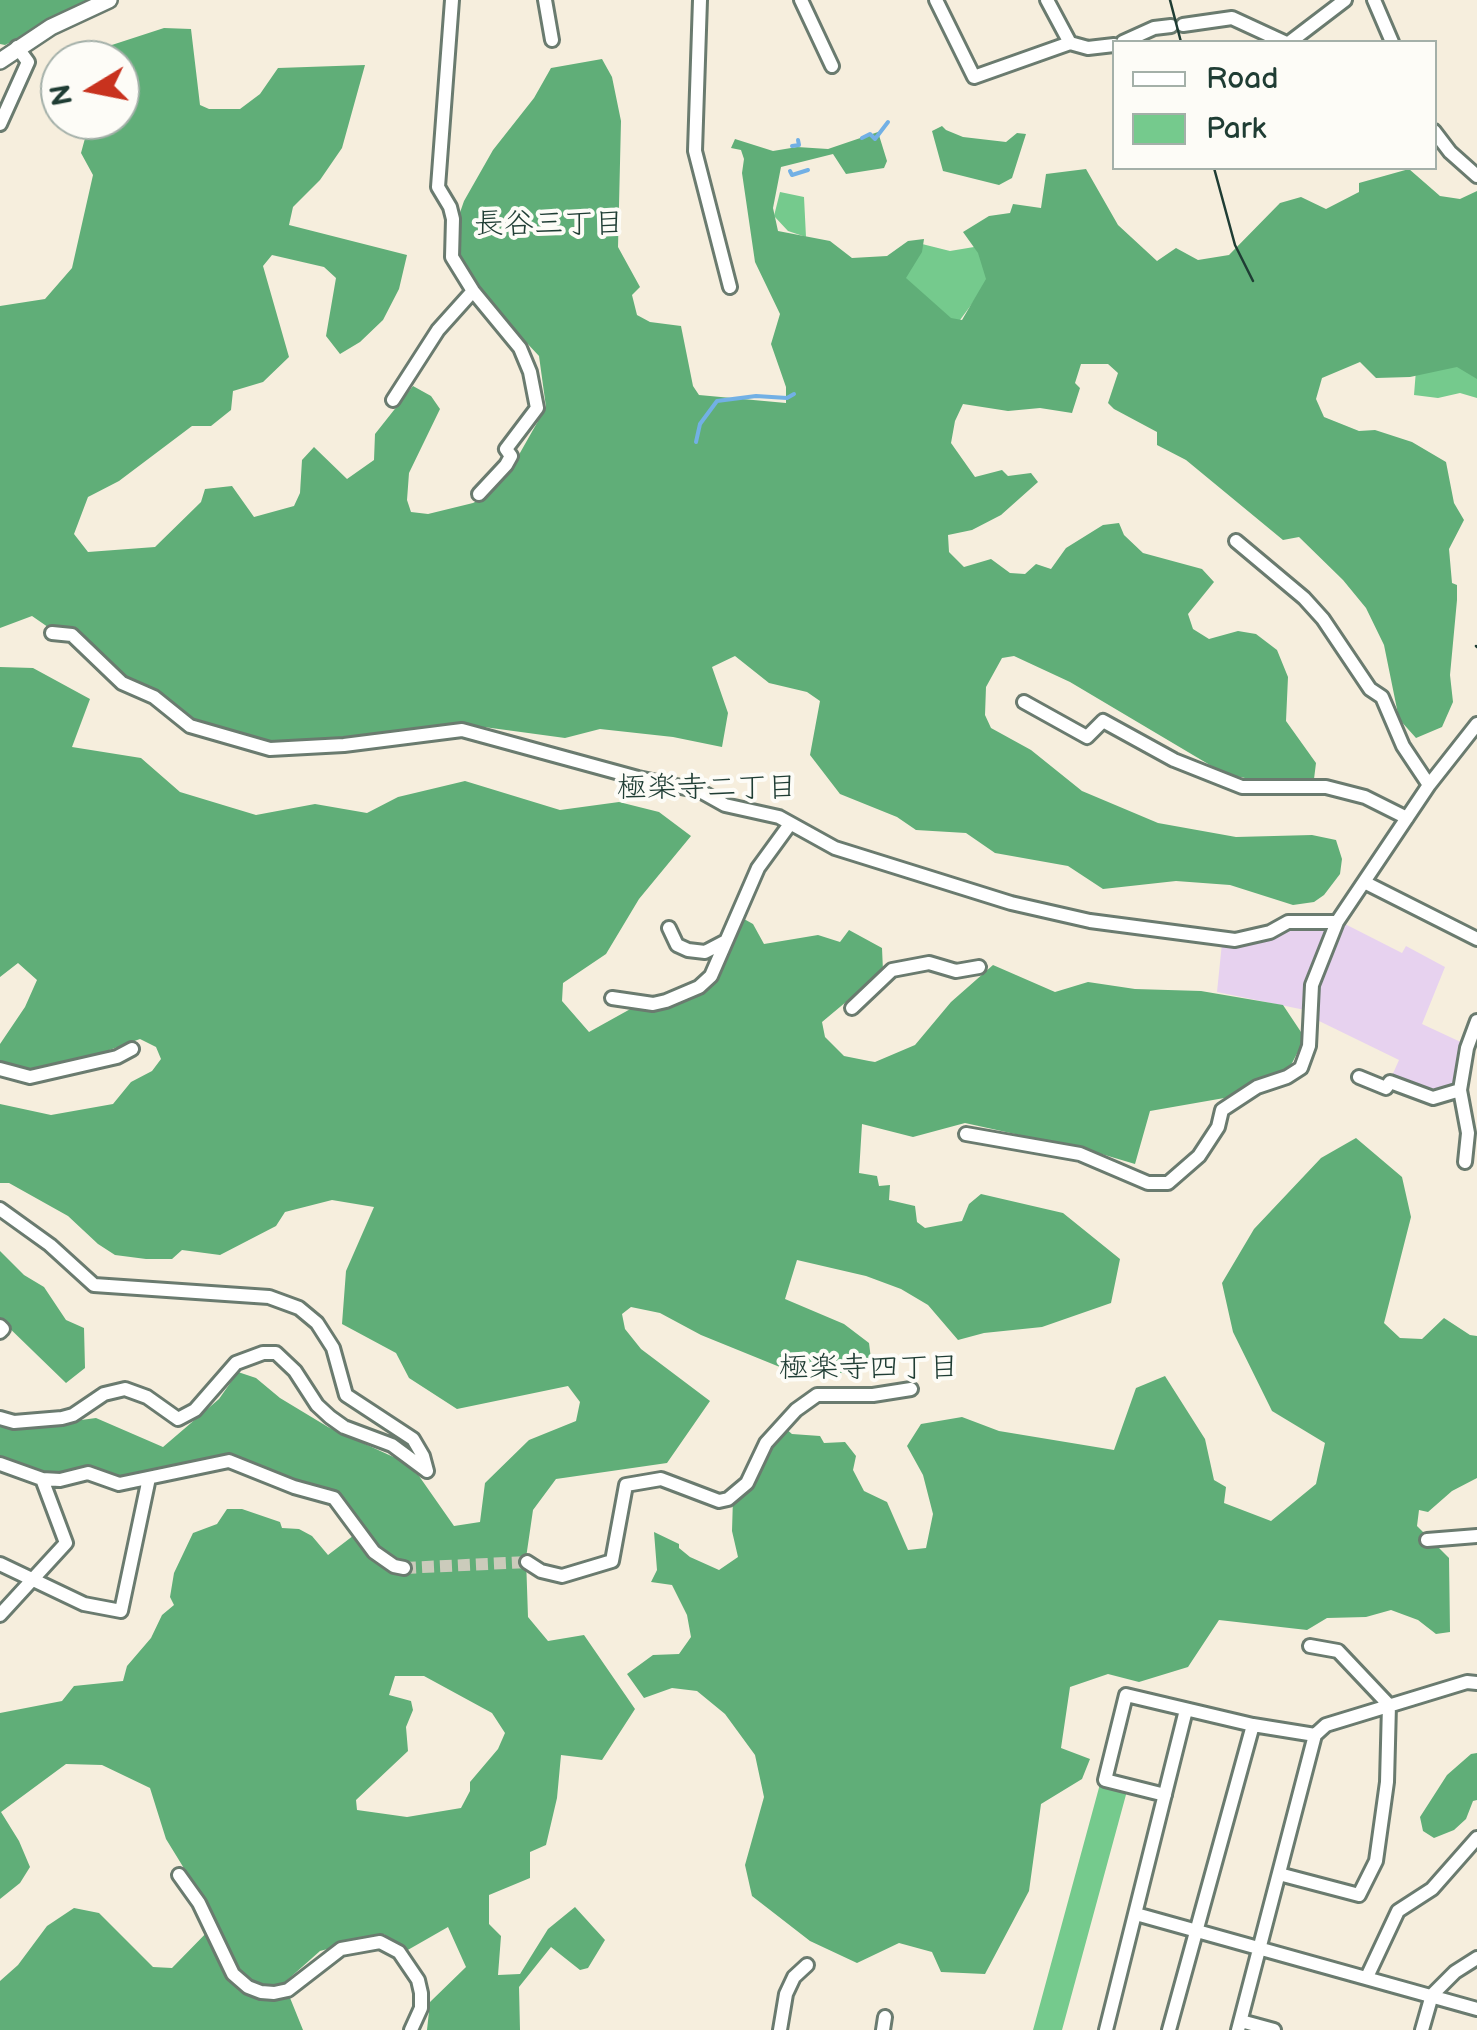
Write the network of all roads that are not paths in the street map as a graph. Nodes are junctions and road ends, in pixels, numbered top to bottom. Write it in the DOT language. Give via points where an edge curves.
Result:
graph roads {
  1 [pos="109,0"];
  2 [pos="452,0"];
  3 [pos="545,0"];
  4 [pos="700,0"];
  5 [pos="801,0"];
  6 [pos="936,0"];
  7 [pos="1046,0"];
  8 [pos="1345,0"];
  9 [pos="1374,0"];
  10 [pos="552,40"];
  11 [pos="1127,40"];
  12 [pos="1282,40"];
  13 [pos="1290,40"];
  14 [pos="1391,40"];
  15 [pos="1070,43"];
  16 [pos="1112,45"];
  17 [pos="6,53"];
  18 [pos="832,66"];
  19 [pos="0,124"];
  20 [pos="1437,135"];
  21 [pos="1477,176"];
  22 [pos="730,287"];
  23 [pos="473,290"];
  24 [pos="393,400"];
  25 [pos="479,494"];
  26 [pos="1236,541"];
  27 [pos="52,633"];
  28 [pos="1024,702"];
  29 [pos="1477,724"];
  30 [pos="1430,786"];
  31 [pos="1408,818"];
  32 [pos="790,824"];
  33 [pos="1364,882"];
  34 [pos="1336,922"];
  35 [pos="668,928"];
  36 [pos="1477,940"];
  37 [pos="726,941"];
  38 [pos="979,966"];
  39 [pos="612,998"];
  40 [pos="852,1008"];
  41 [pos="1477,1021"];
  42 [pos="132,1049"];
  43 [pos="0,1069"];
  44 [pos="1360,1077"];
  45 [pos="1460,1090"];
  46 [pos="966,1134"];
  47 [pos="1465,1162"];
  48 [pos="0,1209"];
  49 [pos="911,1389"];
  50 [pos="0,1418"];
  51 [pos="0,1464"];
  52 [pos="149,1478"];
  53 [pos="42,1479"];
  54 [pos="1477,1536"];
  55 [pos="1427,1540"];
  56 [pos="527,1562"];
  57 [pos="0,1564"];
  58 [pos="404,1568"];
  59 [pos="32,1577"];
  60 [pos="0,1615"];
  61 [pos="1310,1646"];
  62 [pos="1477,1683"];
  63 [pos="1389,1705"];
  64 [pos="1186,1710"];
  65 [pos="1252,1725"];
  66 [pos="1315,1735"];
  67 [pos="1165,1795"];
  68 [pos="1477,1838"];
  69 [pos="1279,1874"];
  70 [pos="179,1875"];
  71 [pos="1136,1914"];
  72 [pos="1196,1930"];
  73 [pos="1260,1948"];
  74 [pos="1477,1958"];
  75 [pos="806,1965"];
  76 [pos="1367,1977"];
  77 [pos="1432,1996"];
  78 [pos="1477,2009"];
  79 [pos="1240,2025"];
  80 [pos="410,2030"];
  81 [pos="780,2030"];
  82 [pos="1106,2030"];
  83 [pos="1169,2030"];
  84 [pos="1274,2030"];
  85 [pos="1422,2030"];
  1 -- 17 [label="main road"];
  2 -- 23 [label="street" via="438,187 453,219 452,257"];
  3 -- 10 [label="street"];
  4 -- 22 [label="street" via="695,151"];
  5 -- 18 [label="street"];
  6 -- 15 [label="street" via="974,77"];
  7 -- 15 [label="street"];
  8 -- 13 [label="street"];
  9 -- 14 [label="street"];
  11 -- 12 [label="street" via="1154,28 1232,18"];
  15 -- 16 [label="street"];
  17 -- 19 [label="street" via="28,62"];
  20 -- 21 [label="street"];
  23 -- 24 [label="street"];
  23 -- 25 [label="street" via="520,348 537,408 506,450 506,465"];
  26 -- 30 [label="street" via="1323,620 1382,698"];
  27 -- 32 [label="street" via="72,635 122,683 154,696 190,726 228,739 270,749 462,730 700,790 725,805"];
  28 -- 31 [label="street" via="1087,737 1103,721 1242,788 1326,786"];
  29 -- 30 [label="street"];
  30 -- 31 [label="street"];
  31 -- 33 [label="street"];
  32 -- 34 [label="street" via="835,848 1011,903 1104,923 1235,940 1288,922"];
  32 -- 37 [label="street" via="758,868"];
  33 -- 34 [label="street"];
  33 -- 36 [label="street"];
  34 -- 46 [label="street" via="1312,985 1304,1062 1294,1074 1222,1110 1199,1156 1168,1183 1148,1183 1080,1154"];
  35 -- 37 [label="street" via="688,950 705,952"];
  37 -- 39 [label="street" via="699,987 652,1004"];
  38 -- 40 [label="street" via="962,972 928,962 892,970"];
  41 -- 45 [label="street"];
  42 -- 43 [label="street" via="30,1077"];
  44 -- 45 [label="street" via="1433,1098"];
  45 -- 47 [label="street" via="1468,1133"];
  48 -- 50 [label="street" via="94,1284 269,1297 300,1308 333,1348 346,1395 413,1438 427,1471 392,1445 330,1417 276,1354 236,1363 195,1410 178,1419 124,1388 62,1418"];
  49 -- 56 [label="street" via="817,1395 766,1443 747,1482 720,1502 661,1479 626,1485 612,1561 562,1576"];
  51 -- 53 [label="street"];
  52 -- 53 [label="street" via="120,1484 88,1474"];
  52 -- 58 [label="street" via="229,1460 334,1498 374,1552"];
  52 -- 59 [label="street" via="124,1609 84,1604"];
  53 -- 59 [label="street" via="66,1543"];
  54 -- 55 [label="street"];
  57 -- 59 [label="street"];
  59 -- 60 [label="street"];
  61 -- 63 [label="street" via="1338,1651"];
  62 -- 63 [label="street"];
  63 -- 66 [label="street" via="1326,1725"];
  63 -- 69 [label="street" via="1388,1782 1376,1861 1359,1895"];
  64 -- 65 [label="street"];
  64 -- 67 [label="street"];
  64 -- 67 [label="street" via="1126,1695 1105,1780"];
  65 -- 66 [label="street"];
  65 -- 72 [label="street"];
  66 -- 69 [label="street"];
  67 -- 71 [label="street"];
  68 -- 76 [label="street" via="1432,1889 1398,1910"];
  69 -- 73 [label="street"];
  70 -- 80 [label="street" via="233,1974 260,1992 288,1990 341,1949 380,1942 400,1952 421,1993"];
  71 -- 72 [label="street"];
  71 -- 82 [label="street"];
  72 -- 73 [label="street"];
  72 -- 83 [label="street"];
  73 -- 76 [label="street"];
  73 -- 79 [label="street"];
  74 -- 77 [label="street"];
  75 -- 81 [label="street" via="786,1994"];
  76 -- 77 [label="street"];
  77 -- 78 [label="street"];
  77 -- 85 [label="street"];
  79 -- 84 [label="street"];
}
